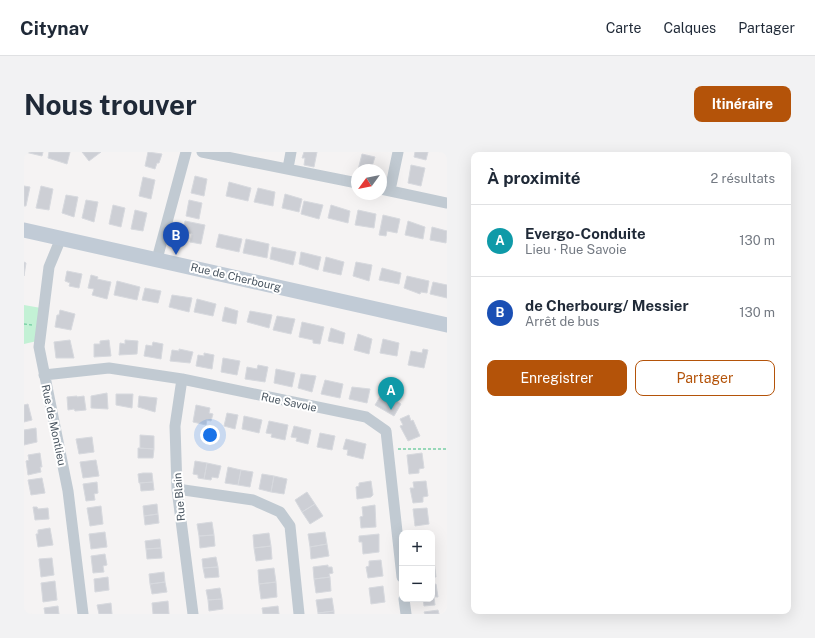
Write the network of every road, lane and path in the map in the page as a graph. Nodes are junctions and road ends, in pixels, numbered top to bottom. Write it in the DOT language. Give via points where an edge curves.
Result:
graph roads {
  1 [pos="186,152"];
  2 [pos="202,152"];
  3 [pos="291,152"];
  4 [pos="398,152"];
  5 [pos="288,168"];
  6 [pos="351,182"];
  7 [pos="387,183"];
  8 [pos="387,189"];
  9 [pos="447,204"];
  10 [pos="24,230"];
  11 [pos="61,238"];
  12 [pos="157,259"];
  13 [pos="447,325"];
  14 [pos="44,376"];
  15 [pos="182,379"];
  16 [pos="388,449"];
  17 [pos="447,449"];
  18 [pos="177,489"];
  19 [pos="401,566"];
  20 [pos="404,602"];
  21 [pos="83,614"];
  22 [pos="193,614"];
  23 [pos="299,614"];
  24 [pos="406,614"];
  1 -- 12 [label="street"];
  2 -- 5 [label="street"];
  3 -- 5 [label="street"];
  4 -- 7 [label="street"];
  5 -- 6 [label="street"];
  8 -- 9 [label="street"];
  10 -- 11 [label="street, Rue de Cherbourg"];
  11 -- 12 [label="street, Rue de Cherbourg"];
  11 -- 14 [label="street, Rue de Montlieu" via="49,267 39,348"];
  12 -- 13 [label="street, Rue de Cherbourg"];
  14 -- 15 [label="street, Rue Savoie" via="109,368"];
  14 -- 21 [label="street, Rue de Montlieu" via="68,491"];
  15 -- 16 [label="street, Rue Savoie" via="366,417 386,431"];
  15 -- 18 [label="street, Rue Blain" via="175,426"];
  16 -- 17 [label="path"];
  16 -- 19 [label="street, Rue Savoie"];
  18 -- 22 [label="street, Rue Blain"];
  18 -- 23 [label="street" via="254,500 280,512 290,526"];
  20 -- 24 [label="street"];
}
